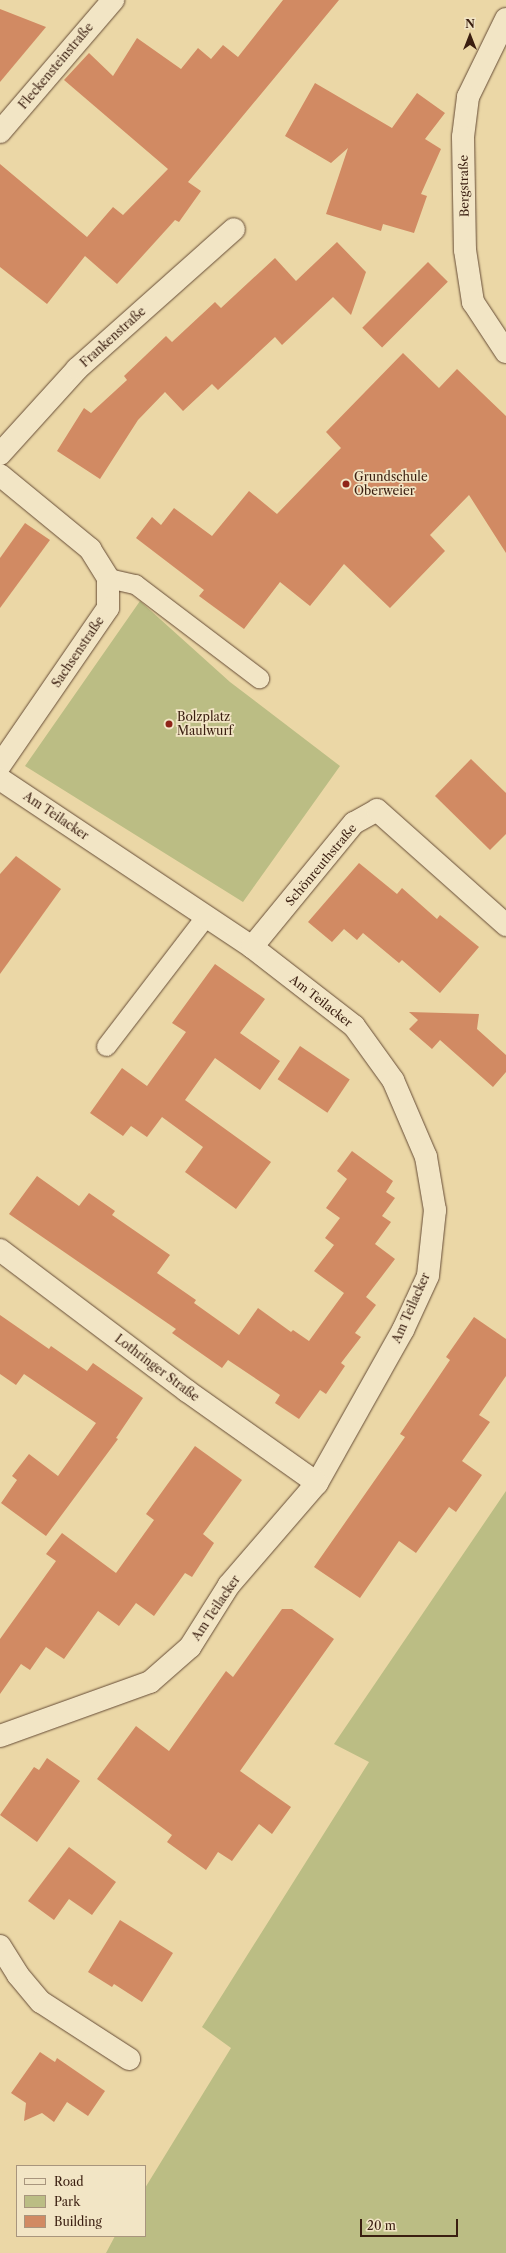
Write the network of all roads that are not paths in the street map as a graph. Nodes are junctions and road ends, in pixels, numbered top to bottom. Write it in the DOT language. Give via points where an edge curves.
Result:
graph roads {
  1 [pos="113,0"];
  2 [pos="506,19"];
  3 [pos="0,132"];
  4 [pos="234,229"];
  5 [pos="506,352"];
  6 [pos="0,454"];
  7 [pos="0,475"];
  8 [pos="108,578"];
  9 [pos="260,678"];
  10 [pos="0,765"];
  11 [pos="0,779"];
  12 [pos="205,917"];
  13 [pos="506,925"];
  14 [pos="252,947"];
  15 [pos="106,1046"];
  16 [pos="0,1250"];
  17 [pos="317,1483"];
  18 [pos="0,1736"];
  19 [pos="0,1946"];
  20 [pos="129,2059"];
  1 -- 3 [label="street, Fleckensteinstraße"];
  2 -- 5 [label="street, Bergstraße" via="468,97 463,137 465,250 473,302"];
  4 -- 6 [label="street, Frankenstraße" via="77,369"];
  7 -- 8 [label="street" via="90,549"];
  8 -- 9 [label="lane" via="136,584"];
  8 -- 10 [label="street, Sachsenstraße" via="108,608"];
  11 -- 12 [label="street, Am Teilacker"];
  12 -- 14 [label="street, Am Teilacker"];
  12 -- 15 [label="lane"];
  13 -- 14 [label="street, Schönreuthstraße" via="377,810 354,824"];
  14 -- 17 [label="street, Am Teilacker" via="354,1026 393,1080 426,1157 435,1210 428,1276 403,1330"];
  16 -- 17 [label="street, Lothringer Straße" via="187,1391"];
  17 -- 18 [label="street, Am Teilacker" via="229,1585 190,1646 150,1682"];
  19 -- 20 [label="street" via="18,1975 41,2002"];
}
